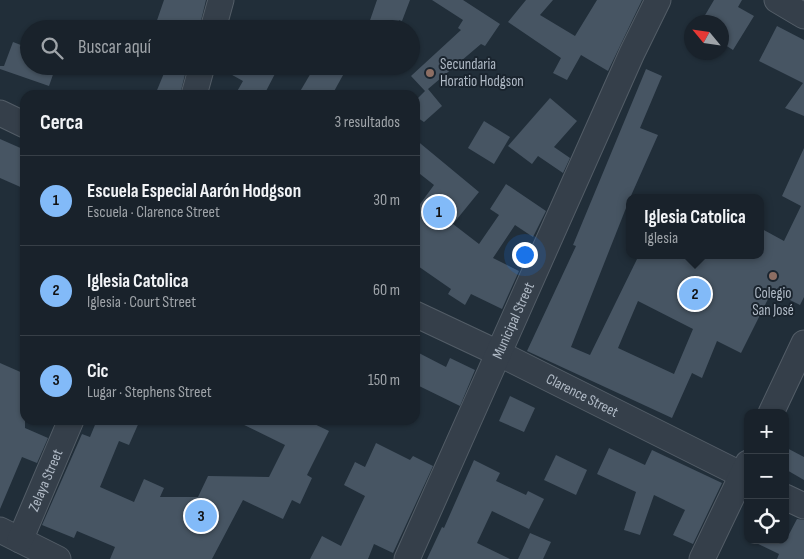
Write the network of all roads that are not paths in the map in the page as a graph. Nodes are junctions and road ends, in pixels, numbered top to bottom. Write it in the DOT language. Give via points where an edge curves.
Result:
graph roads {
  1 [pos="221,0"];
  2 [pos="658,0"];
  3 [pos="777,0"];
  4 [pos="804,16"];
  5 [pos="215,20"];
  6 [pos="200,75"];
  7 [pos="195,90"];
  8 [pos="0,113"];
  9 [pos="20,123"];
  10 [pos="420,316"];
  11 [pos="804,343"];
  12 [pos="500,354"];
  13 [pos="773,409"];
  14 [pos="68,425"];
  15 [pos="744,471"];
  16 [pos="744,476"];
  17 [pos="789,499"];
  18 [pos="804,506"];
  19 [pos="10,535"];
  20 [pos="58,559"];
  21 [pos="407,559"];
  22 [pos="702,559"];
  1 -- 5 [label="street"];
  2 -- 12 [label="street, Municipal Street"];
  3 -- 4 [label="street"];
  6 -- 7 [label="street"];
  8 -- 9 [label="street"];
  10 -- 12 [label="street, Clarence Street"];
  11 -- 13 [label="street"];
  12 -- 15 [label="street, Clarence Street"];
  12 -- 21 [label="street, Municipal Street"];
  14 -- 19 [label="street, Zelaya Street"];
  16 -- 22 [label="street"];
  17 -- 18 [label="street"];
  19 -- 20 [label="street"];
}
